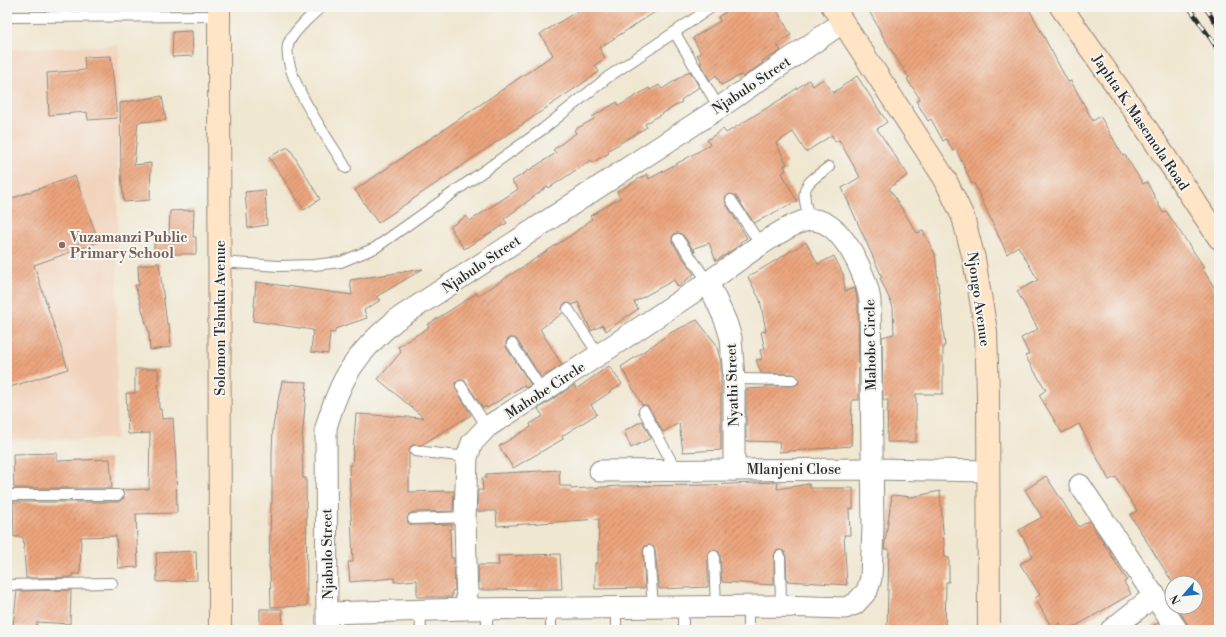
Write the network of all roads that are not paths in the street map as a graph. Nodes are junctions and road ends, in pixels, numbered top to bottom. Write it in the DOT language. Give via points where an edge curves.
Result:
graph roads {
  1 [pos="322,7"];
  2 [pos="712,7"];
  3 [pos="1062,7"];
  4 [pos="219,12"];
  5 [pos="838,14"];
  6 [pos="7,17"];
  7 [pos="675,33"];
  8 [pos="719,108"];
  9 [pos="829,167"];
  10 [pos="346,168"];
  11 [pos="731,200"];
  12 [pos="810,220"];
  13 [pos="1219,238"];
  14 [pos="678,239"];
  15 [pos="761,245"];
  16 [pos="220,262"];
  17 [pos="708,282"];
  18 [pos="568,309"];
  19 [pos="512,344"];
  20 [pos="599,355"];
  21 [pos="734,379"];
  22 [pos="793,380"];
  23 [pos="461,386"];
  24 [pos="543,392"];
  25 [pos="644,411"];
  26 [pos="487,427"];
  27 [pos="415,451"];
  28 [pos="467,457"];
  29 [pos="872,469"];
  30 [pos="676,470"];
  31 [pos="734,470"];
  32 [pos="600,471"];
  33 [pos="988,471"];
  34 [pos="1080,485"];
  35 [pos="118,494"];
  36 [pos="7,495"];
  37 [pos="465,517"];
  38 [pos="413,518"];
  39 [pos="649,551"];
  40 [pos="714,556"];
  41 [pos="780,556"];
  42 [pos="112,584"];
  43 [pos="7,585"];
  44 [pos="1155,595"];
  45 [pos="781,606"];
  46 [pos="748,607"];
  47 [pos="616,608"];
  48 [pos="653,608"];
  49 [pos="683,608"];
  50 [pos="716,608"];
  51 [pos="477,609"];
  52 [pos="551,609"];
  53 [pos="420,620"];
  54 [pos="328,622"];
  55 [pos="220,630"];
  56 [pos="487,630"];
  57 [pos="551,630"];
  58 [pos="616,630"];
  59 [pos="683,630"];
  60 [pos="748,630"];
  61 [pos="989,630"];
  62 [pos="1111,630"];
  63 [pos="1177,630"];
  1 -- 10 [label="lane" via="295,33 288,45 288,59 294,80"];
  2 -- 7 [label="lane"];
  3 -- 13 [label="street, Japhta K. Masemola Road"];
  4 -- 6 [label="lane"];
  4 -- 16 [label="street, Solomon Tshuku Avenue"];
  5 -- 8 [label="street, Njabulo Street"];
  5 -- 33 [label="street, Njongo Avenue" via="945,179 963,217 974,259 986,331"];
  7 -- 8 [label="lane"];
  7 -- 16 [label="lane" via="608,77 543,129 375,248 341,262 314,265 279,266"];
  8 -- 54 [label="street, Njabulo Street" via="396,320 363,350 342,381 333,401 326,428"];
  9 -- 12 [label="lane" via="812,179 804,193"];
  11 -- 15 [label="lane"];
  12 -- 15 [label="street, Mahobe Circle" via="798,223"];
  12 -- 29 [label="street, Mahobe Circle" via="828,223 843,240 860,266 868,288"];
  14 -- 17 [label="lane"];
  15 -- 17 [label="street, Mahobe Circle"];
  16 -- 55 [label="street, Solomon Tshuku Avenue"];
  17 -- 20 [label="street, Mahobe Circle"];
  17 -- 21 [label="street, Nyathi Street" via="731,338"];
  18 -- 20 [label="lane"];
  19 -- 24 [label="lane"];
  20 -- 24 [label="street, Mahobe Circle"];
  21 -- 22 [label="lane"];
  21 -- 31 [label="street, Nyathi Street"];
  23 -- 26 [label="lane"];
  24 -- 26 [label="street, Mahobe Circle"];
  25 -- 30 [label="lane"];
  26 -- 28 [label="street, Mahobe Circle" via="472,443"];
  27 -- 28 [label="lane"];
  28 -- 37 [label="street, Mahobe Circle"];
  29 -- 31 [label="street, Mlanjeni Close"];
  29 -- 33 [label="street, Mlanjeni Close"];
  29 -- 45 [label="street, Mahobe Circle" via="871,578 865,594 856,604 846,608"];
  30 -- 31 [label="street, Mlanjeni Close"];
  30 -- 32 [label="street, Mlanjeni Close"];
  33 -- 61 [label="street, Njongo Avenue"];
  34 -- 44 [label="street"];
  35 -- 36 [label="lane"];
  37 -- 38 [label="lane"];
  37 -- 51 [label="street, Mahobe Circle"];
  39 -- 48 [label="lane"];
  40 -- 50 [label="lane"];
  41 -- 45 [label="lane"];
  42 -- 43 [label="lane"];
  44 -- 62 [label="street"];
  44 -- 63 [label="street"];
  45 -- 46 [label="street, Mahobe Circle"];
  46 -- 50 [label="street, Mahobe Circle"];
  46 -- 60 [label="lane"];
  47 -- 48 [label="street, Mahobe Circle"];
  47 -- 52 [label="street, Mahobe Circle"];
  47 -- 58 [label="lane"];
  48 -- 49 [label="street, Mahobe Circle"];
  49 -- 50 [label="street, Mahobe Circle"];
  49 -- 59 [label="lane"];
  51 -- 52 [label="street, Mahobe Circle"];
  51 -- 53 [label="street, Mahobe Circle"];
  51 -- 56 [label="lane"];
  52 -- 57 [label="lane"];
  53 -- 54 [label="street, Mahobe Circle"];
}
